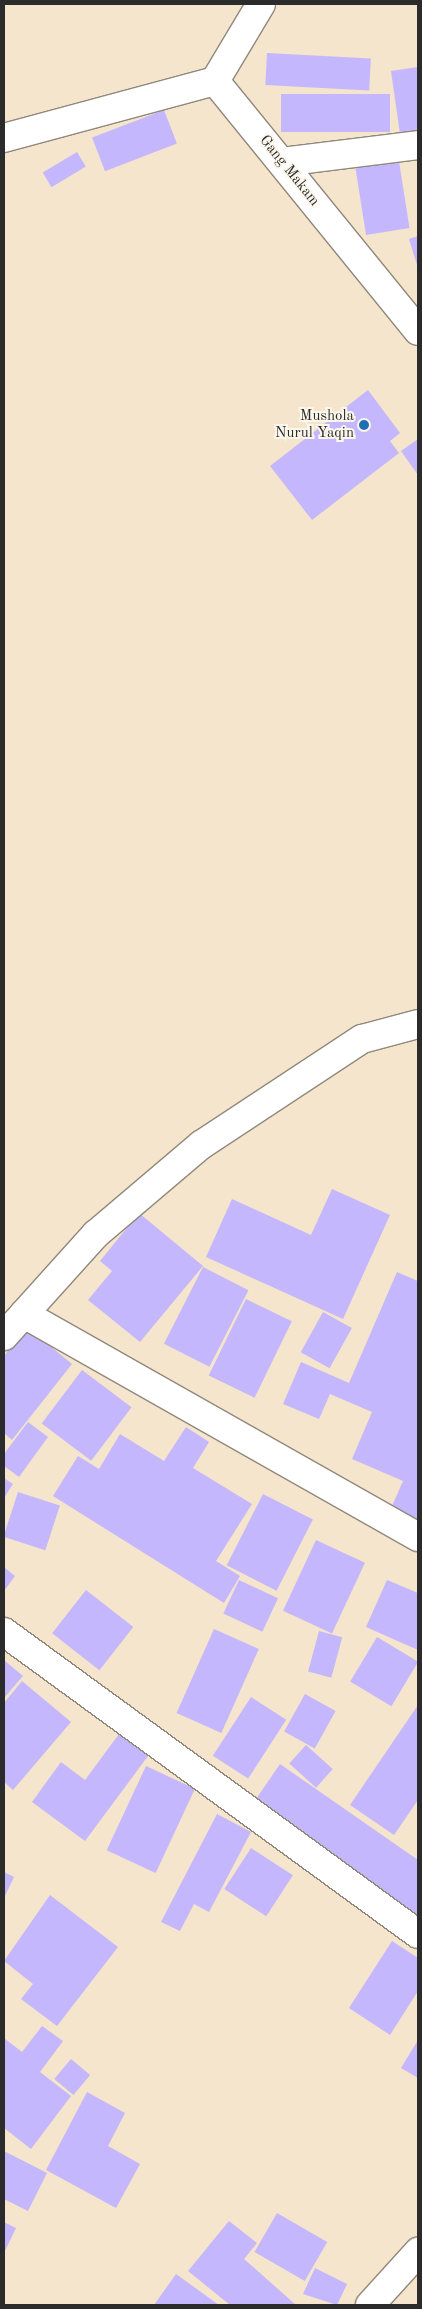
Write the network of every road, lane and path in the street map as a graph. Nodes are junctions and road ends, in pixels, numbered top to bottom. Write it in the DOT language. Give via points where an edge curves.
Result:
graph roads {
  1 [pos="261,4"];
  2 [pos="215,81"];
  3 [pos="4,138"];
  4 [pos="418,145"];
  5 [pos="282,162"];
  6 [pos="418,331"];
  7 [pos="418,1024"];
  8 [pos="24,1314"];
  9 [pos="4,1336"];
  10 [pos="418,1537"];
  11 [pos="4,1632"];
  12 [pos="418,1934"];
  13 [pos="418,2252"];
  14 [pos="370,2305"];
  1 -- 2 [label="street"];
  2 -- 3 [label="street"];
  2 -- 5 [label="street, Gang Makam"];
  4 -- 5 [label="street"];
  5 -- 6 [label="street, Gang Makam"];
  7 -- 8 [label="street" via="362,1039 201,1145 96,1234"];
  8 -- 9 [label="street"];
  8 -- 10 [label="street"];
  11 -- 12 [label="street"];
  13 -- 14 [label="street"];
}
